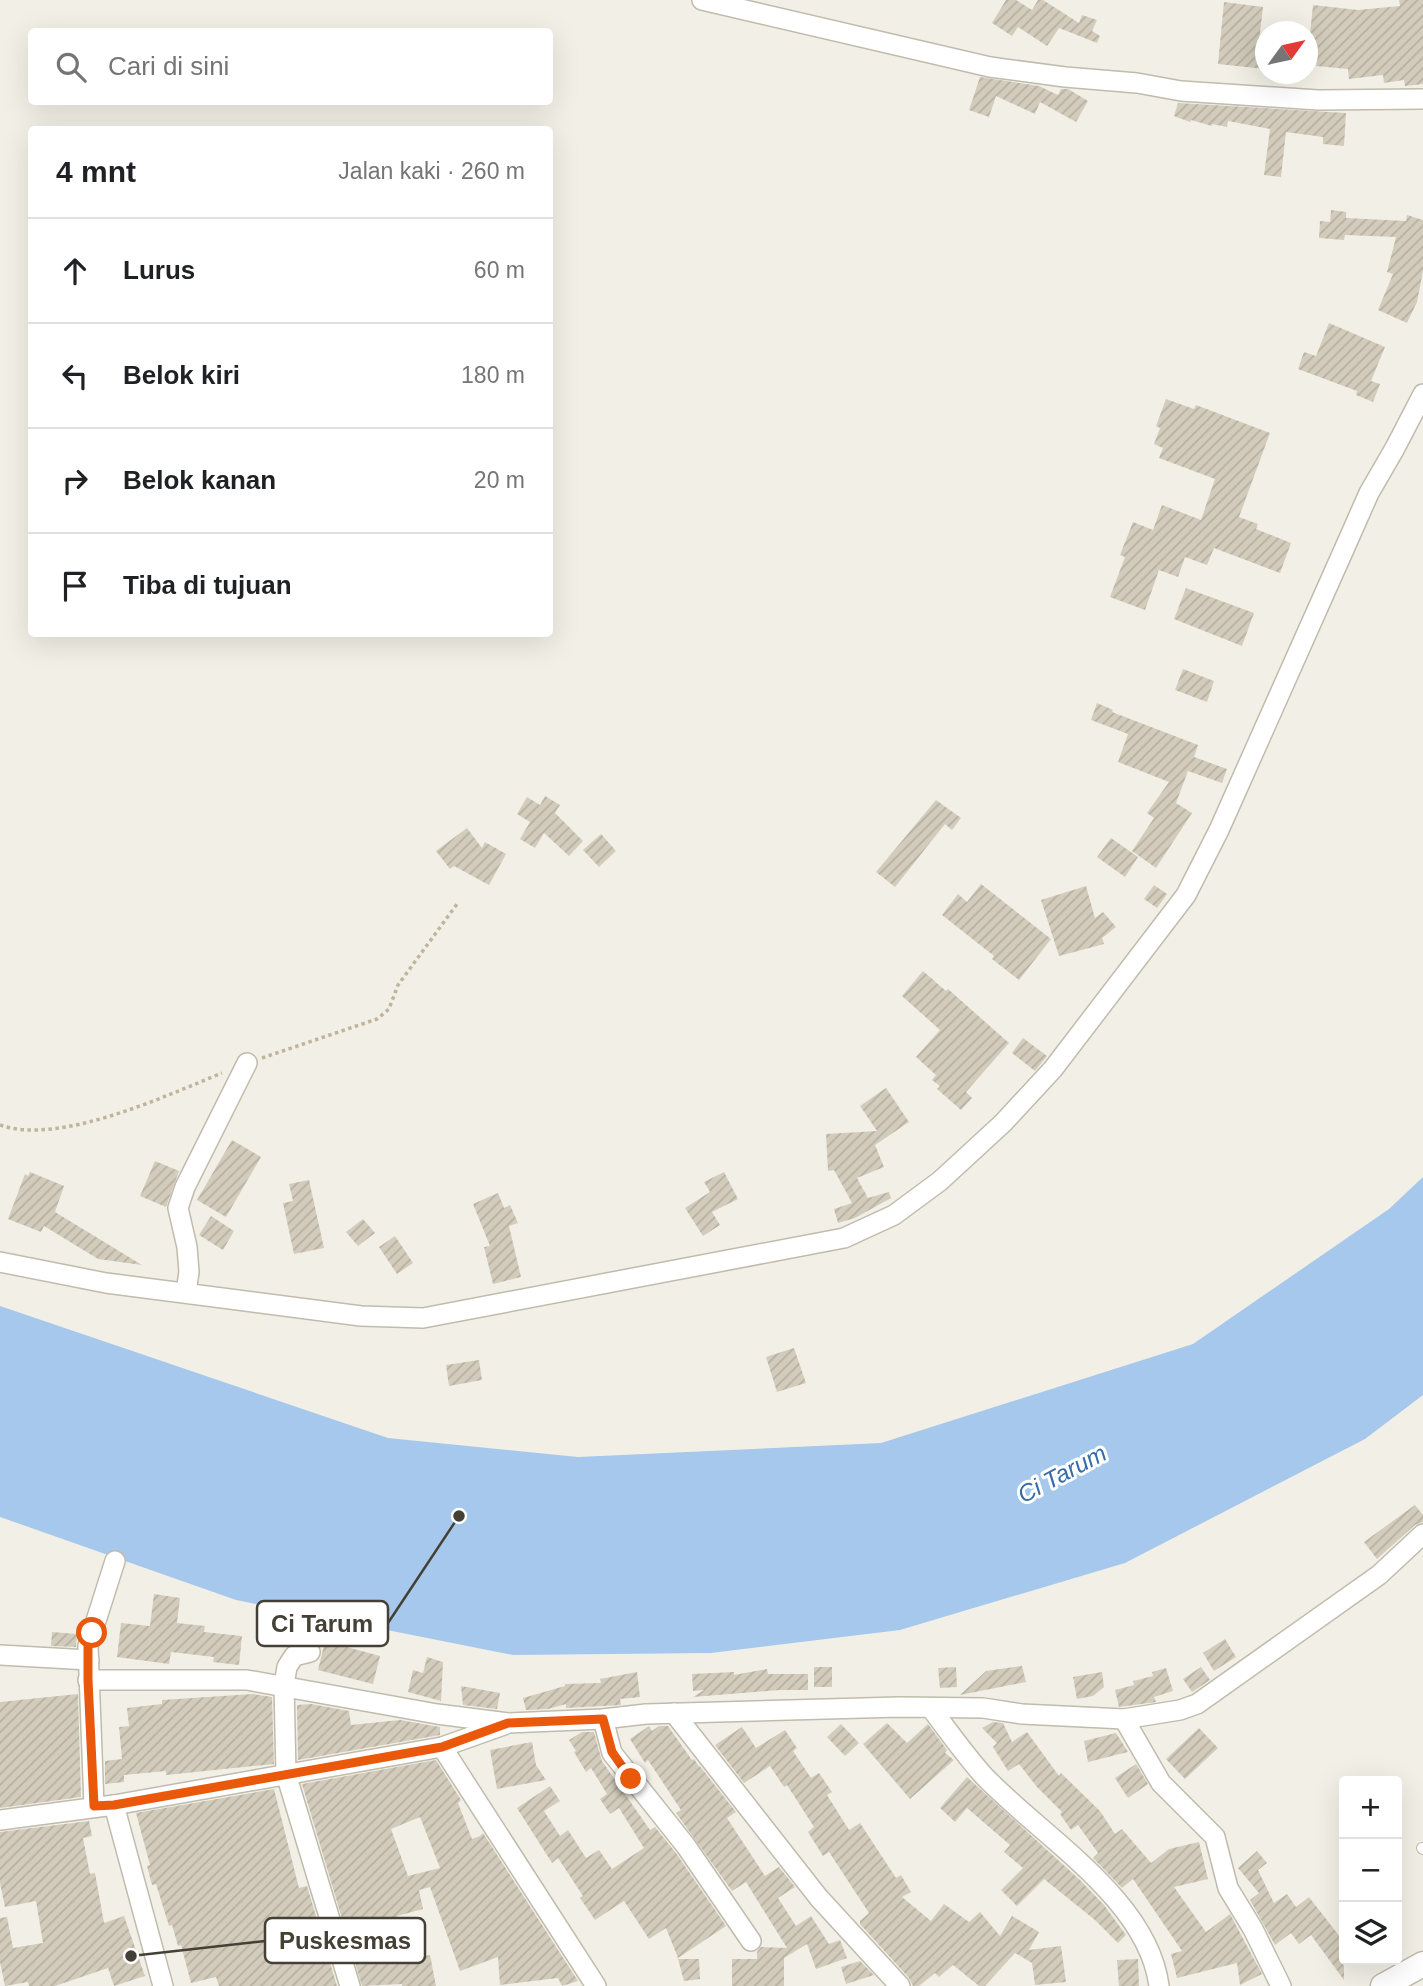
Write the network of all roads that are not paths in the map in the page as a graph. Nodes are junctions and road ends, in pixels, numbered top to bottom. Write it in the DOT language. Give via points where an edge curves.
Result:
graph roads {
  1 [pos="702,0"];
  2 [pos="1423,99"];
  3 [pos="1423,394"];
  4 [pos="247,1063"];
  5 [pos="0,1262"];
  6 [pos="186,1292"];
  7 [pos="1423,1534"];
  8 [pos="115,1561"];
  9 [pos="310,1652"];
  10 [pos="0,1655"];
  11 [pos="89,1660"];
  12 [pos="88,1680"];
  13 [pos="284,1685"];
  14 [pos="931,1708"];
  15 [pos="674,1713"];
  16 [pos="1124,1718"];
  17 [pos="603,1719"];
  18 [pos="508,1723"];
  19 [pos="442,1747"];
  20 [pos="286,1774"];
  21 [pos="104,1806"];
  22 [pos="0,1820"];
  23 [pos="751,1941"];
  24 [pos="1423,1964"];
  25 [pos="163,1986"];
  26 [pos="350,1986"];
  27 [pos="596,1986"];
  28 [pos="900,1986"];
  29 [pos="1159,1986"];
  30 [pos="1281,1986"];
  31 [pos="1383,1986"];
  1 -- 2 [label="street" via="990,67 1181,91 1318,100"];
  3 -- 6 [label="street" via="1357,516 1186,895 1053,1069 940,1181 894,1215 844,1238 423,1318 362,1316"];
  4 -- 6 [label="street" via="178,1208 187,1247"];
  5 -- 6 [label="street" via="106,1283"];
  7 -- 16 [label="street" via="1379,1575 1197,1704"];
  8 -- 11 [label="street" via="88,1646"];
  9 -- 13 [label="street" via="289,1662"];
  10 -- 11 [label="street"];
  11 -- 12 [label="street"];
  12 -- 13 [label="street" via="247,1680"];
  12 -- 21 [label="street"];
  13 -- 18 [label="street"];
  13 -- 20 [label="street"];
  14 -- 15 [label="street"];
  14 -- 16 [label="street"];
  14 -- 29 [label="street" via="984,1776 1079,1861 1124,1910 1145,1939"];
  15 -- 17 [label="street"];
  15 -- 28 [label="street" via="819,1898"];
  16 -- 30 [label="street" via="1161,1783 1215,1837 1228,1888"];
  17 -- 18 [label="street"];
  17 -- 23 [label="street" via="612,1752 686,1846"];
  18 -- 19 [label="street"];
  19 -- 20 [label="street"];
  19 -- 27 [label="street"];
  20 -- 21 [label="street"];
  20 -- 26 [label="street"];
  21 -- 22 [label="street"];
  21 -- 25 [label="street"];
  24 -- 31 [label="street"];
}
